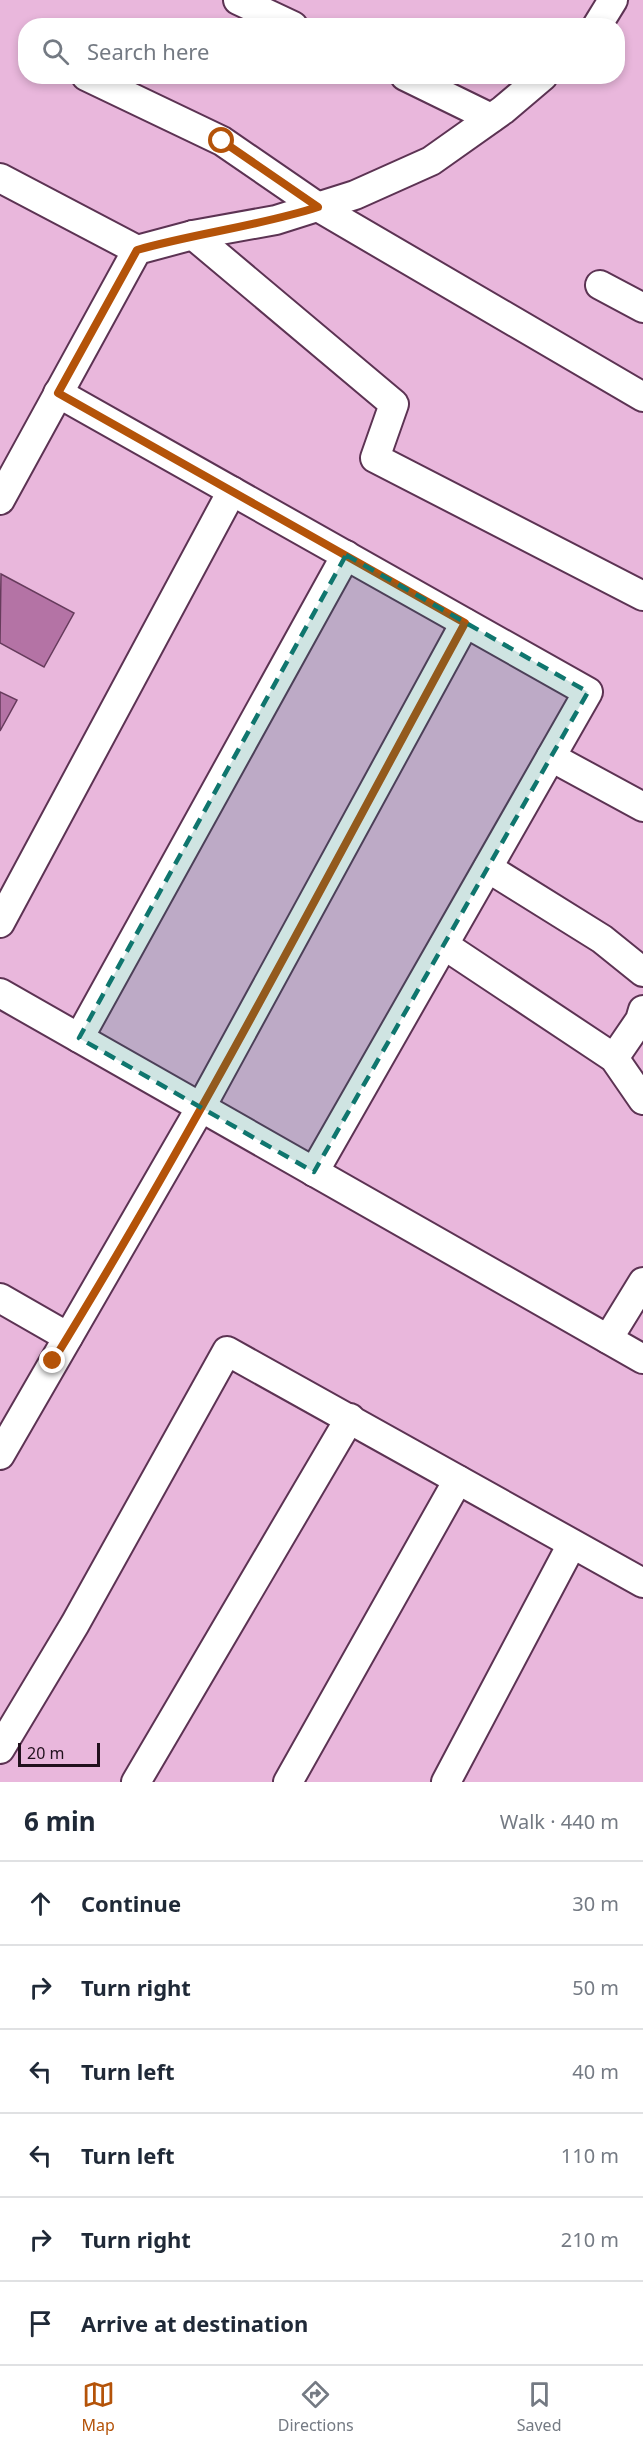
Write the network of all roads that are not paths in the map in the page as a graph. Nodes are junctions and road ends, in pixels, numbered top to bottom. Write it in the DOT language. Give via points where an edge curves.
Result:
graph roads {
  1 [pos="238,0"];
  2 [pos="614,0"];
  3 [pos="276,18"];
  4 [pos="602,18"];
  5 [pos="103,84"];
  6 [pos="421,84"];
  7 [pos="533,84"];
  8 [pos="491,118"];
  9 [pos="0,178"];
  10 [pos="318,207"];
  11 [pos="193,235"];
  12 [pos="137,250"];
  13 [pos="600,285"];
  14 [pos="643,308"];
  15 [pos="58,393"];
  16 [pos="643,397"];
  17 [pos="232,491"];
  18 [pos="0,500"];
  19 [pos="346,555"];
  20 [pos="643,596"];
  21 [pos="465,623"];
  22 [pos="551,757"];
  23 [pos="643,807"];
  24 [pos="488,868"];
  25 [pos="0,923"];
  26 [pos="444,945"];
  27 [pos="643,972"];
  28 [pos="0,993"];
  29 [pos="643,1010"];
  30 [pos="79,1038"];
  31 [pos="614,1058"];
  32 [pos="643,1100"];
  33 [pos="201,1107"];
  34 [pos="314,1172"];
  35 [pos="643,1282"];
  36 [pos="0,1298"];
  37 [pos="68,1337"];
  38 [pos="608,1339"];
  39 [pos="643,1359"];
  40 [pos="350,1418"];
  41 [pos="0,1454"];
  42 [pos="458,1479"];
  43 [pos="572,1544"];
  44 [pos="643,1583"];
  45 [pos="0,1749"];
  46 [pos="136,1782"];
  47 [pos="288,1782"];
  48 [pos="446,1782"];
  1 -- 3 [label="street"];
  2 -- 4 [label="street"];
  5 -- 10 [label="street" via="222,141"];
  6 -- 8 [label="street"];
  7 -- 8 [label="street"];
  8 -- 10 [label="street" via="431,160 355,195"];
  9 -- 12 [label="street"];
  10 -- 11 [label="street" via="276,220"];
  10 -- 16 [label="street"];
  11 -- 12 [label="street"];
  11 -- 20 [label="street" via="394,404 375,458"];
  12 -- 15 [label="street"];
  13 -- 14 [label="street"];
  15 -- 17 [label="street"];
  15 -- 18 [label="street"];
  17 -- 19 [label="street"];
  17 -- 25 [label="street"];
  19 -- 21 [label="street"];
  19 -- 30 [label="street"];
  21 -- 22 [label="street" via="588,692"];
  21 -- 33 [label="street"];
  22 -- 23 [label="street"];
  22 -- 24 [label="street"];
  24 -- 26 [label="street"];
  24 -- 27 [label="street" via="602,939"];
  26 -- 31 [label="street"];
  26 -- 34 [label="street"];
  28 -- 30 [label="street"];
  29 -- 31 [label="street"];
  30 -- 33 [label="street"];
  31 -- 32 [label="street"];
  33 -- 34 [label="street"];
  33 -- 37 [label="street"];
  34 -- 38 [label="street"];
  35 -- 38 [label="street"];
  36 -- 37 [label="street"];
  37 -- 41 [label="street"];
  38 -- 39 [label="street"];
  40 -- 42 [label="street"];
  40 -- 45 [label="street" via="227,1351 75,1624"];
  40 -- 46 [label="street"];
  42 -- 43 [label="street"];
  42 -- 47 [label="street"];
  43 -- 44 [label="street"];
  43 -- 48 [label="street"];
}
